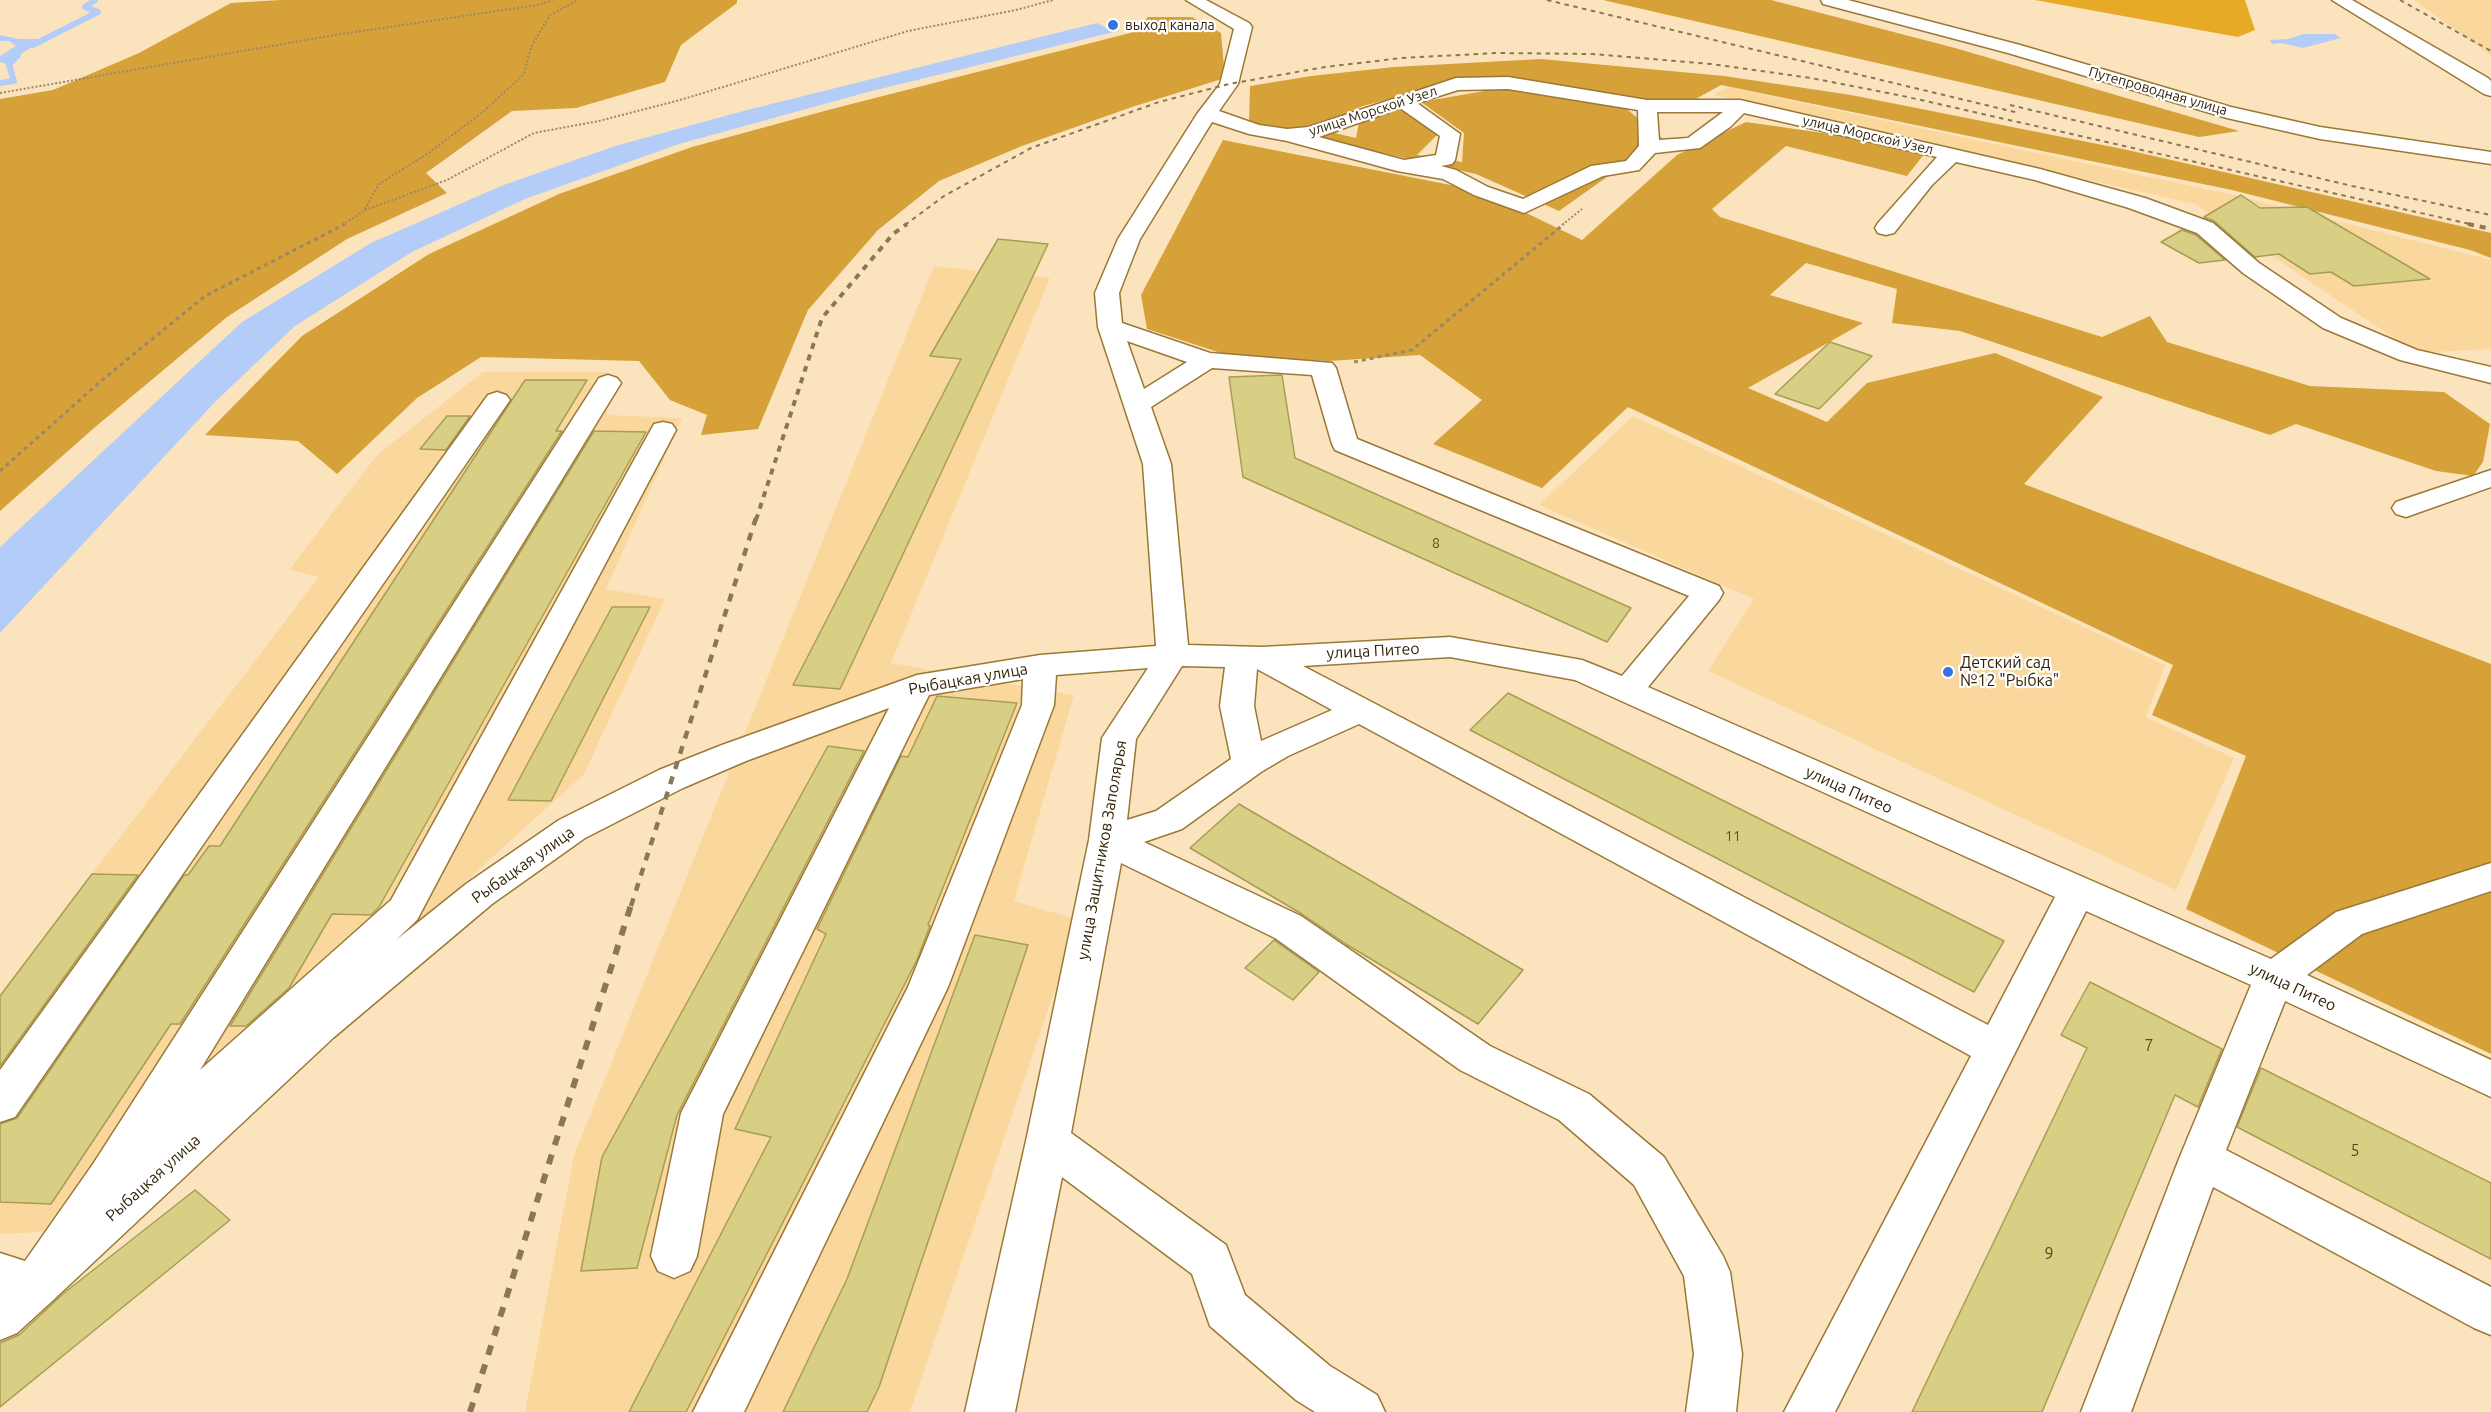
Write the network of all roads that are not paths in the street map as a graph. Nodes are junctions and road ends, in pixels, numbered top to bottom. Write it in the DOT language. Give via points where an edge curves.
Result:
graph roads {
  1 [pos="1194,0"];
  2 [pos="1829,0"];
  3 [pos="2340,0"];
  4 [pos="2491,90"];
  5 [pos="1402,101"];
  6 [pos="1647,106"];
  7 [pos="1740,106"];
  8 [pos="1207,114"];
  9 [pos="1287,135"];
  10 [pos="1649,147"];
  11 [pos="1952,154"];
  12 [pos="2491,158"];
  13 [pos="1397,165"];
  14 [pos="1886,228"];
  15 [pos="1110,327"];
  16 [pos="1207,360"];
  17 [pos="2491,375"];
  18 [pos="608,383"];
  19 [pos="497,400"];
  20 [pos="1136,405"];
  21 [pos="663,430"];
  22 [pos="2491,478"];
  23 [pos="2406,508"];
  24 [pos="1173,655"];
  25 [pos="1252,657"];
  26 [pos="1040,666"];
  27 [pos="917,686"];
  28 [pos="1626,691"];
  29 [pos="1361,710"];
  30 [pos="1249,763"];
  31 [pos="1107,840"];
  32 [pos="2491,877"];
  33 [pos="2077,891"];
  34 [pos="2274,978"];
  35 [pos="1996,1049"];
  36 [pos="2491,1079"];
  37 [pos="0,1104"];
  38 [pos="1048,1142"];
  39 [pos="2202,1159"];
  40 [pos="109,1178"];
  41 [pos="674,1256"];
  42 [pos="17,1281"];
  43 [pos="2491,1312"];
  44 [pos="0,1317"];
  45 [pos="718,1412"];
  46 [pos="990,1412"];
  47 [pos="1360,1412"];
  48 [pos="1711,1412"];
  49 [pos="1809,1412"];
  50 [pos="2106,1412"];
  1 -- 8 [label="street" via="1243,27 1229,84"];
  2 -- 12 [label="street, Путепроводная улица" via="2227,112 2320,133"];
  3 -- 4 [label="street"];
  5 -- 6 [label="street, улица Морской Узел" via="1456,84 1508,83"];
  5 -- 9 [label="street, улица Морской Узел" via="1312,133"];
  5 -- 13 [label="street" via="1450,134 1445,160"];
  6 -- 7 [label="street, улица Морской Узел"];
  6 -- 10 [label="street"];
  7 -- 10 [label="street" via="1693,144"];
  7 -- 11 [label="street, улица Морской Узел"];
  8 -- 9 [label="street, улица Морской Узел" via="1256,130"];
  8 -- 15 [label="street" via="1129,239 1107,293"];
  9 -- 13 [label="street"];
  10 -- 13 [label="street" via="1632,166 1598,171 1524,207 1449,174"];
  11 -- 14 [label="street"];
  11 -- 17 [label="street, улица Морской Узел" via="2098,190 2205,228 2251,268 2332,322 2409,355"];
  15 -- 16 [label="street"];
  15 -- 20 [label="street"];
  16 -- 20 [label="street"];
  16 -- 28 [label="street" via="1323,368 1345,444 1708,593"];
  18 -- 40 [label="street"];
  19 -- 37 [label="street"];
  20 -- 24 [label="street" via="1157,464"];
  21 -- 40 [label="street" via="404,910"];
  22 -- 23 [label="street"];
  24 -- 25 [label="street, улица Питео"];
  24 -- 26 [label="street, Рыбацкая улица"];
  24 -- 31 [label="street, улица Защитников Заполярья" via="1119,738"];
  25 -- 28 [label="street, улица Питео" via="1450,647 1582,671"];
  25 -- 29 [label="street"];
  25 -- 30 [label="street" via="1237,706"];
  26 -- 27 [label="street, Рыбацкая улица"];
  26 -- 45 [label="street" via="1038,705 928,987"];
  27 -- 41 [label="street" via="702,1113"];
  27 -- 42 [label="street, Рыбацкая улица" via="734,753 572,829 479,894"];
  28 -- 33 [label="street, улица Питео"];
  29 -- 30 [label="street"];
  29 -- 35 [label="street"];
  30 -- 31 [label="street" via="1169,820"];
  31 -- 38 [label="street, улица Защитников Заполярья"];
  31 -- 48 [label="street" via="1288,927 1475,1058 1574,1107 1649,1171 1707,1272 1718,1354"];
  32 -- 34 [label="street" via="2349,923"];
  33 -- 34 [label="street, улица Питео"];
  33 -- 35 [label="street"];
  34 -- 36 [label="street, улица Питео"];
  34 -- 39 [label="street"];
  35 -- 49 [label="street"];
  38 -- 46 [label="street, улица Защитников Заполярья"];
  38 -- 47 [label="street" via="1210,1260 1227,1310 1312,1383"];
  39 -- 43 [label="street"];
  39 -- 50 [label="street"];
  40 -- 42 [label="street"];
  42 -- 44 [label="street, Рыбацкая улица"];
}
